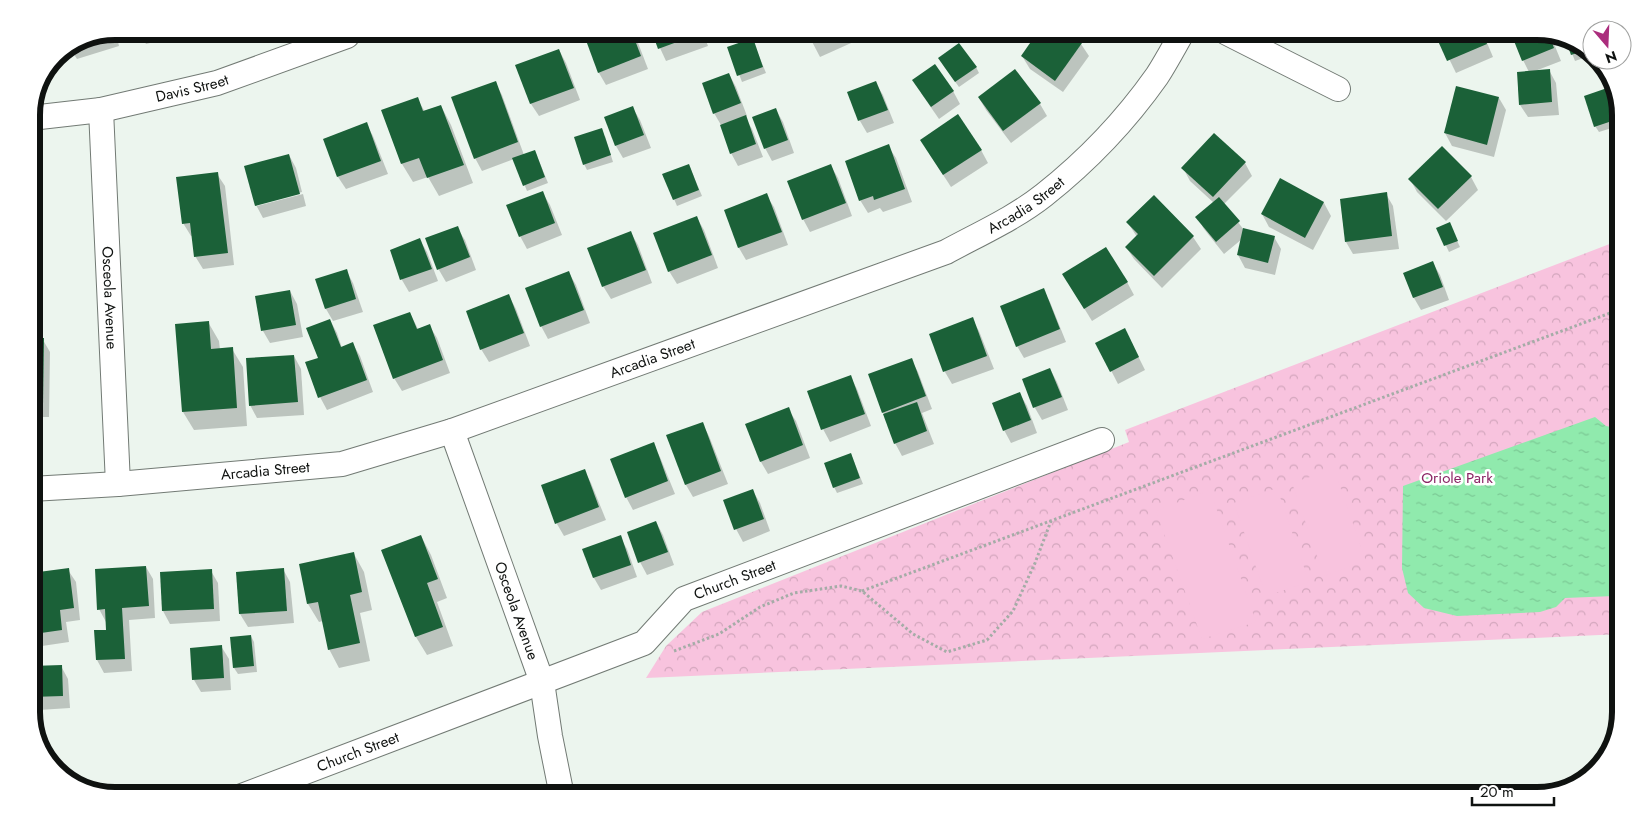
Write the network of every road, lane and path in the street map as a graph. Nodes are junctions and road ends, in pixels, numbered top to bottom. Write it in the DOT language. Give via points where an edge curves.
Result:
graph roads {
  1 [pos="336,40"];
  2 [pos="1178,40"];
  3 [pos="1242,40"];
  4 [pos="1338,89"];
  5 [pos="101,110"];
  6 [pos="40,117"];
  7 [pos="1612,312"];
  8 [pos="452,431"];
  9 [pos="1102,440"];
  10 [pos="118,484"];
  11 [pos="40,489"];
  12 [pos="1051,521"];
  13 [pos="862,592"];
  14 [pos="673,651"];
  15 [pos="542,682"];
  16 [pos="266,787"];
  17 [pos="560,787"];
  1 -- 5 [label="street, Davis Street" via="218,83"];
  2 -- 8 [label="street, Arcadia Street" via="1158,75 1088,157 1044,195 1001,223 946,252"];
  3 -- 4 [label="street"];
  5 -- 6 [label="street, Davis Street"];
  5 -- 10 [label="street, Osceola Avenue"];
  7 -- 12 [label="path"];
  8 -- 10 [label="street, Arcadia Street" via="342,464"];
  8 -- 15 [label="street, Osceola Avenue"];
  9 -- 15 [label="street, Church Street" via="684,599 644,642"];
  10 -- 11 [label="street, Arcadia Street"];
  12 -- 13 [label="path"];
  12 -- 13 [label="path" via="1013,611 987,640 947,652 913,634"];
  13 -- 14 [label="path" via="841,586 794,593 760,606 719,634"];
  15 -- 16 [label="street, Church Street"];
  15 -- 17 [label="street, Osceola Avenue"];
}
